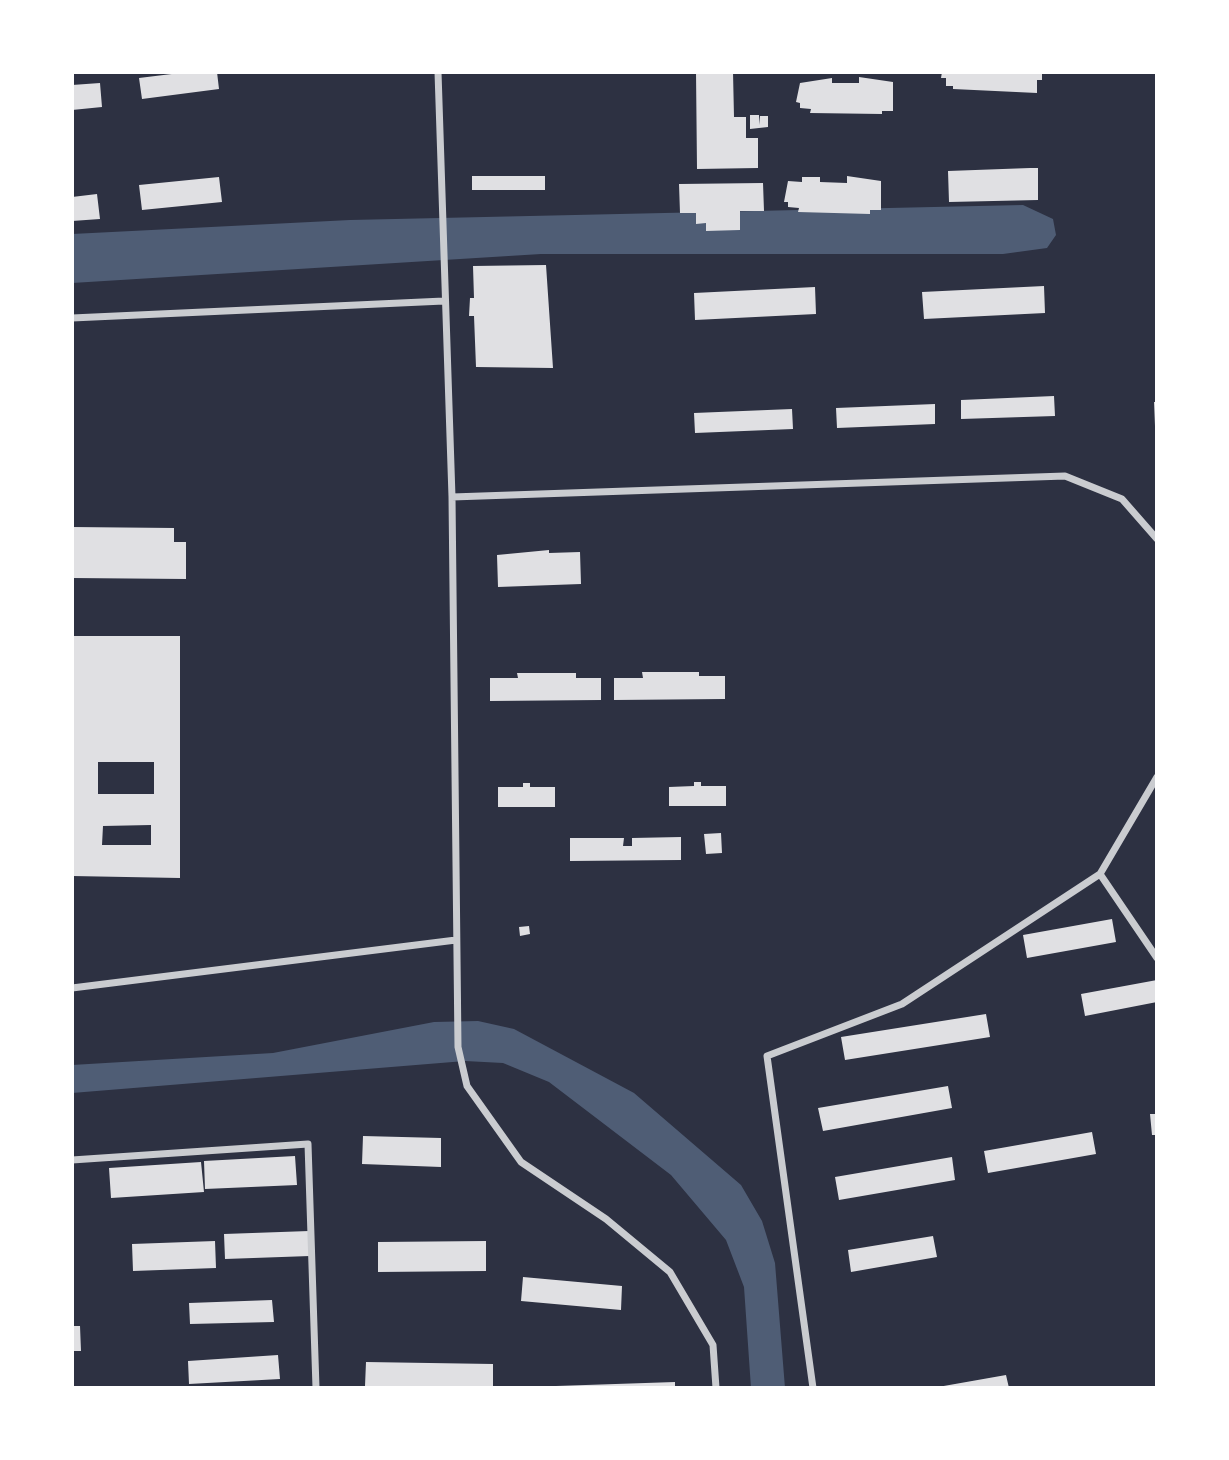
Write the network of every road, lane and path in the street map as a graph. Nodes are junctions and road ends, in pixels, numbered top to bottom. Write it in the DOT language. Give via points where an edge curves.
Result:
graph roads {
  1 [pos="438,72"];
  2 [pos="444,302"];
  3 [pos="72,318"];
  4 [pos="452,498"];
  5 [pos="1157,539"];
  6 [pos="1157,777"];
  7 [pos="1100,874"];
  8 [pos="456,940"];
  9 [pos="1157,958"];
  10 [pos="72,989"];
  11 [pos="72,1160"];
  12 [pos="316,1388"];
  13 [pos="716,1388"];
  14 [pos="813,1388"];
  1 -- 2 [label="street"];
  2 -- 3 [label="street"];
  2 -- 4 [label="street"];
  4 -- 5 [label="street" via="1065,476 1122,499"];
  4 -- 8 [label="street"];
  6 -- 7 [label="street"];
  7 -- 9 [label="street"];
  7 -- 14 [label="street" via="902,1004 767,1056"];
  8 -- 10 [label="street"];
  8 -- 13 [label="street" via="455,1007 467,1086 521,1162 606,1219 670,1272 713,1345"];
  11 -- 12 [label="street" via="308,1144"];
}
